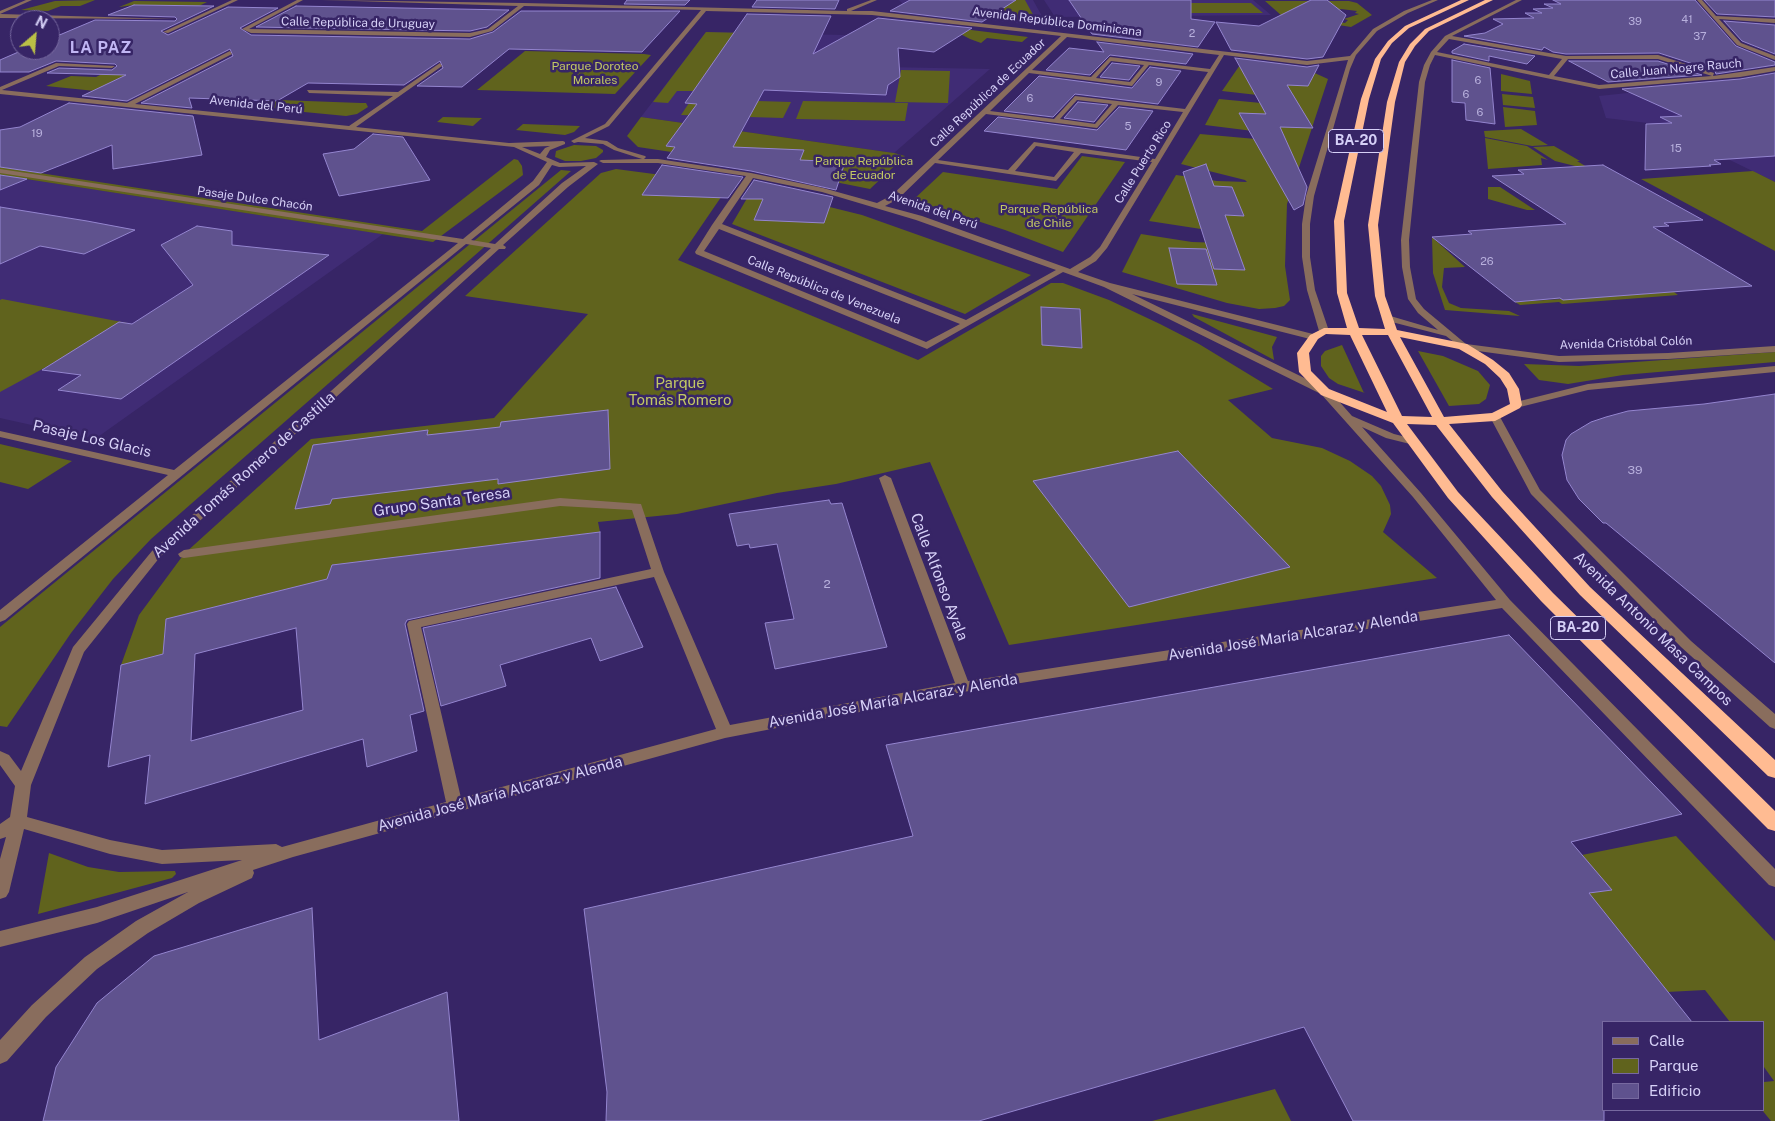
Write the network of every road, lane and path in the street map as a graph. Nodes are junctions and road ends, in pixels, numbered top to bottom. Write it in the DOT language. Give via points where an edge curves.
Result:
graph roads {
  1 [pos="30,0"];
  2 [pos="236,0"];
  3 [pos="301,0"];
  4 [pos="324,0"];
  5 [pos="611,0"];
  6 [pos="877,0"];
  7 [pos="1436,0"];
  8 [pos="1466,0"];
  9 [pos="1490,0"];
  10 [pos="1520,0"];
  11 [pos="1698,0"];
  12 [pos="524,4"];
  13 [pos="604,6"];
  14 [pos="706,8"];
  15 [pos="733,9"];
  16 [pos="894,11"];
  17 [pos="845,12"];
  18 [pos="872,13"];
  19 [pos="0,14"];
  20 [pos="901,16"];
  21 [pos="1714,16"];
  22 [pos="172,19"];
  23 [pos="697,19"];
  24 [pos="1775,21"];
  25 [pos="166,32"];
  26 [pos="1066,35"];
  27 [pos="1447,37"];
  28 [pos="230,53"];
  29 [pos="1223,53"];
  30 [pos="1433,54"];
  31 [pos="1351,58"];
  32 [pos="1566,58"];
  33 [pos="1775,58"];
  34 [pos="1307,63"];
  35 [pos="1148,64"];
  36 [pos="440,65"];
  37 [pos="112,66"];
  38 [pos="1324,67"];
  39 [pos="1775,69"];
  40 [pos="1028,71"];
  41 [pos="1213,71"];
  42 [pos="1717,76"];
  43 [pos="1549,78"];
  44 [pos="1092,79"];
  45 [pos="0,90"];
  46 [pos="309,91"];
  47 [pos="399,94"];
  48 [pos="1116,103"];
  49 [pos="130,104"];
  50 [pos="984,112"];
  51 [pos="1187,112"];
  52 [pos="1055,121"];
  53 [pos="607,125"];
  54 [pos="351,128"];
  55 [pos="574,141"];
  56 [pos="605,142"];
  57 [pos="564,143"];
  58 [pos="509,145"];
  59 [pos="616,149"];
  60 [pos="1079,150"];
  61 [pos="546,160"];
  62 [pos="658,161"];
  63 [pos="933,161"];
  64 [pos="1157,161"];
  65 [pos="599,162"];
  66 [pos="0,171"];
  67 [pos="1009,173"];
  68 [pos="751,176"];
  69 [pos="880,206"];
  70 [pos="716,225"];
  71 [pos="465,241"];
  72 [pos="502,247"];
  73 [pos="1067,271"];
  74 [pos="1107,285"];
  75 [pos="1387,318"];
  76 [pos="966,323"];
  77 [pos="1354,331"];
  78 [pos="1392,332"];
  79 [pos="1319,334"];
  80 [pos="1453,336"];
  81 [pos="1462,346"];
  82 [pos="1775,349"];
  83 [pos="1775,369"];
  84 [pos="1325,392"];
  85 [pos="1516,405"];
  86 [pos="1348,416"];
  87 [pos="1495,417"];
  88 [pos="1397,420"];
  89 [pos="1440,421"];
  90 [pos="0,434"];
  91 [pos="1414,442"];
  92 [pos="177,474"];
  93 [pos="885,478"];
  94 [pos="184,554"];
  95 [pos="658,572"];
  96 [pos="1504,603"];
  97 [pos="0,617"];
  98 [pos="963,686"];
  99 [pos="1775,723"];
  100 [pos="725,732"];
  101 [pos="0,757"];
  102 [pos="1775,771"];
  103 [pos="23,785"];
  104 [pos="455,806"];
  105 [pos="18,821"];
  106 [pos="1775,823"];
  107 [pos="0,832"];
  108 [pos="293,850"];
  109 [pos="1775,880"];
  110 [pos="0,892"];
  111 [pos="0,939"];
  112 [pos="0,1054"];
  1 -- 19 [label="street"];
  2 -- 25 [label="street"];
  3 -- 12 [label="street, Calle República de Uruguay" via="245,29 470,35 490,30"];
  4 -- 12 [label="street, Avenida República Dominicana"];
  5 -- 13 [label="street"];
  6 -- 17 [label="street"];
  6 -- 18 [label="street"];
  7 -- 31 [label="street" via="1375,30"];
  8 -- 77 [label="highway, BA-20" via="1407,27 1390,42 1378,59 1365,99 1339,221 1342,293"];
  9 -- 75 [label="highway, Avenida Antonio Masa Campos / BA-20" via="1427,30 1412,45 1402,62 1391,102 1373,225 1380,296"];
  10 -- 27 [label="street" via="1470,22"];
  11 -- 21 [label="street"];
  12 -- 13 [label="street, Avenida República Dominicana"];
  13 -- 14 [label="street, Avenida República Dominicana"];
  14 -- 15 [label="street, Avenida República Dominicana"];
  14 -- 23 [label="street"];
  15 -- 17 [label="street, Avenida República Dominicana"];
  15 -- 23 [label="street"];
  16 -- 20 [label="street"];
  17 -- 18 [label="street, Avenida República Dominicana"];
  18 -- 20 [label="street, Avenida República Dominicana"];
  19 -- 22 [label="street"];
  20 -- 26 [label="street, Avenida República Dominicana"];
  21 -- 24 [label="street"];
  21 -- 33 [label="street" via="1739,44"];
  23 -- 53 [label="street"];
  26 -- 29 [label="street, Avenida República Dominicana"];
  26 -- 40 [label="street, Calle República de Ecuador"];
  27 -- 30 [label="street"];
  27 -- 32 [label="street"];
  28 -- 49 [label="street"];
  29 -- 34 [label="street, Avenida República Dominicana"];
  29 -- 41 [label="street, Calle Puerto Rico"];
  30 -- 43 [label="street, Calle Juan Nogre Rauch"];
  30 -- 80 [label="street" via="1422,82 1405,240 1406,267 1412,299 1427,318"];
  31 -- 34 [label="street, Avenida República Dominicana"];
  31 -- 79 [label="street" via="1342,74 1310,196 1306,224 1306,257"];
  32 -- 42 [label="street" via="1658,57"];
  32 -- 43 [label="street"];
  34 -- 38 [label="street, Avenida República Dominicana"];
  35 -- 41 [label="street"];
  35 -- 44 [label="street" via="1110,59"];
  35 -- 44 [label="street" via="1132,84"];
  36 -- 47 [label="street"];
  37 -- 45 [label="street" via="58,64"];
  39 -- 42 [label="street, Calle Juan Nogre Rauch"];
  40 -- 44 [label="street"];
  40 -- 50 [label="street, Calle República de Ecuador"];
  41 -- 51 [label="street, Calle Puerto Rico"];
  42 -- 43 [label="street, Calle Juan Nogre Rauch" via="1611,87"];
  45 -- 49 [label="street, Avenida del Perú"];
  46 -- 47 [label="street"];
  47 -- 54 [label="street"];
  48 -- 51 [label="street"];
  48 -- 52 [label="street" via="1075,98"];
  48 -- 52 [label="street" via="1097,126"];
  49 -- 54 [label="street, Avenida del Perú"];
  50 -- 52 [label="street"];
  50 -- 63 [label="street, Calle República de Ecuador"];
  51 -- 64 [label="street, Calle Puerto Rico"];
  53 -- 55 [label="street"];
  53 -- 56 [label="street"];
  54 -- 58 [label="street, Avenida del Perú"];
  55 -- 56 [label="street"];
  55 -- 57 [label="street"];
  56 -- 59 [label="street, Avenida del Perú"];
  57 -- 58 [label="street, Avenida del Perú"];
  57 -- 61 [label="street" via="547,149"];
  58 -- 61 [label="street, Avenida del Perú"];
  59 -- 62 [label="street, Avenida del Perú"];
  59 -- 65 [label="street, Avenida Tomás Romero de Castilla" via="612,157"];
  60 -- 64 [label="street"];
  60 -- 67 [label="street" via="1034,144"];
  60 -- 67 [label="street" via="1056,180"];
  61 -- 65 [label="street, Avenida del Perú" via="570,166"];
  61 -- 71 [label="street" via="536,183"];
  62 -- 65 [label="street, Avenida del Perú"];
  62 -- 68 [label="street, Avenida del Perú"];
  63 -- 67 [label="street"];
  63 -- 69 [label="street, Calle República de Ecuador" via="895,197"];
  64 -- 73 [label="street, Calle Puerto Rico" via="1103,248 1093,259"];
  65 -- 72 [label="street, Avenida Tomás Romero de Castilla" via="565,185"];
  66 -- 71 [label="street, Pasaje Dulce Chacón"];
  68 -- 69 [label="street, Avenida del Perú" via="823,190"];
  68 -- 70 [label="street, Calle República de Venezuela"];
  69 -- 73 [label="street, Avenida del Perú"];
  70 -- 76 [label="street, Calle República de Venezuela"];
  70 -- 76 [label="street, Calle República de Venezuela" via="700,252 927,346"];
  71 -- 72 [label="street, Pasaje Dulce Chacón"];
  71 -- 92 [label="street"];
  72 -- 103 [label="street, Avenida Tomás Romero de Castilla" via="156,554 78,650"];
  73 -- 74 [label="street, Avenida del Perú"];
  73 -- 76 [label="street, Calle República de Venezuela"];
  74 -- 79 [label="street, Avenida del Perú"];
  74 -- 84 [label="street, Avenida del Perú"];
  75 -- 78 [label="highway, Avenida Antonio Masa Campos / BA-20"];
  75 -- 80 [label="street"];
  77 -- 78 [label="highway"];
  77 -- 79 [label="highway"];
  77 -- 88 [label="highway, BA-20"];
  78 -- 81 [label="highway"];
  78 -- 89 [label="highway, Avenida Antonio Masa Campos / BA-20"];
  79 -- 84 [label="highway" via="1303,354 1305,372"];
  80 -- 81 [label="street"];
  81 -- 82 [label="street, Avenida Cristóbal Colón" via="1558,358 1668,356"];
  81 -- 85 [label="highway" via="1505,376 1513,389"];
  83 -- 85 [label="street" via="1588,387"];
  84 -- 86 [label="street"];
  84 -- 88 [label="highway"];
  85 -- 87 [label="highway"];
  86 -- 91 [label="street" via="1390,436"];
  86 -- 96 [label="street" via="1418,496"];
  87 -- 89 [label="highway"];
  87 -- 99 [label="street, Avenida Antonio Masa Campos" via="1535,492 1686,644"];
  88 -- 89 [label="highway"];
  88 -- 91 [label="highway, BA-20"];
  89 -- 102 [label="highway, Avenida Antonio Masa Campos / BA-20" via="1497,494 1585,591"];
  90 -- 92 [label="street, Pasaje Los Glacis"];
  91 -- 106 [label="highway, BA-20" via="1453,495 1547,597"];
  92 -- 97 [label="street"];
  93 -- 98 [label="street, Calle Alfonso Ayala"];
  94 -- 95 [label="street, Grupo Santa Teresa" via="560,502 637,507"];
  95 -- 100 [label="street, Grupo Santa Teresa"];
  95 -- 104 [label="street" via="414,624"];
  96 -- 98 [label="street, Avenida José María Alcaraz y Alenda"];
  96 -- 109 [label="street"];
  98 -- 100 [label="street, Avenida José María Alcaraz y Alenda"];
  100 -- 104 [label="street, Avenida José María Alcaraz y Alenda"];
  101 -- 103 [label="street"];
  103 -- 105 [label="street, Avenida Tomás Romero de Castilla"];
  104 -- 108 [label="street, Avenida José María Alcaraz y Alenda"];
  105 -- 107 [label="street"];
  105 -- 108 [label="street, Avenida José María Alcaraz y Alenda" via="110,847 162,857"];
  105 -- 110 [label="street, Avenida Tomás Romero de Castilla"];
  108 -- 111 [label="street, Avenida José María Alcaraz y Alenda" via="97,914"];
  108 -- 112 [label="street, Avenida José María Alcaraz y Alenda" via="193,898 134,932 91,963 39,1011"];
}
